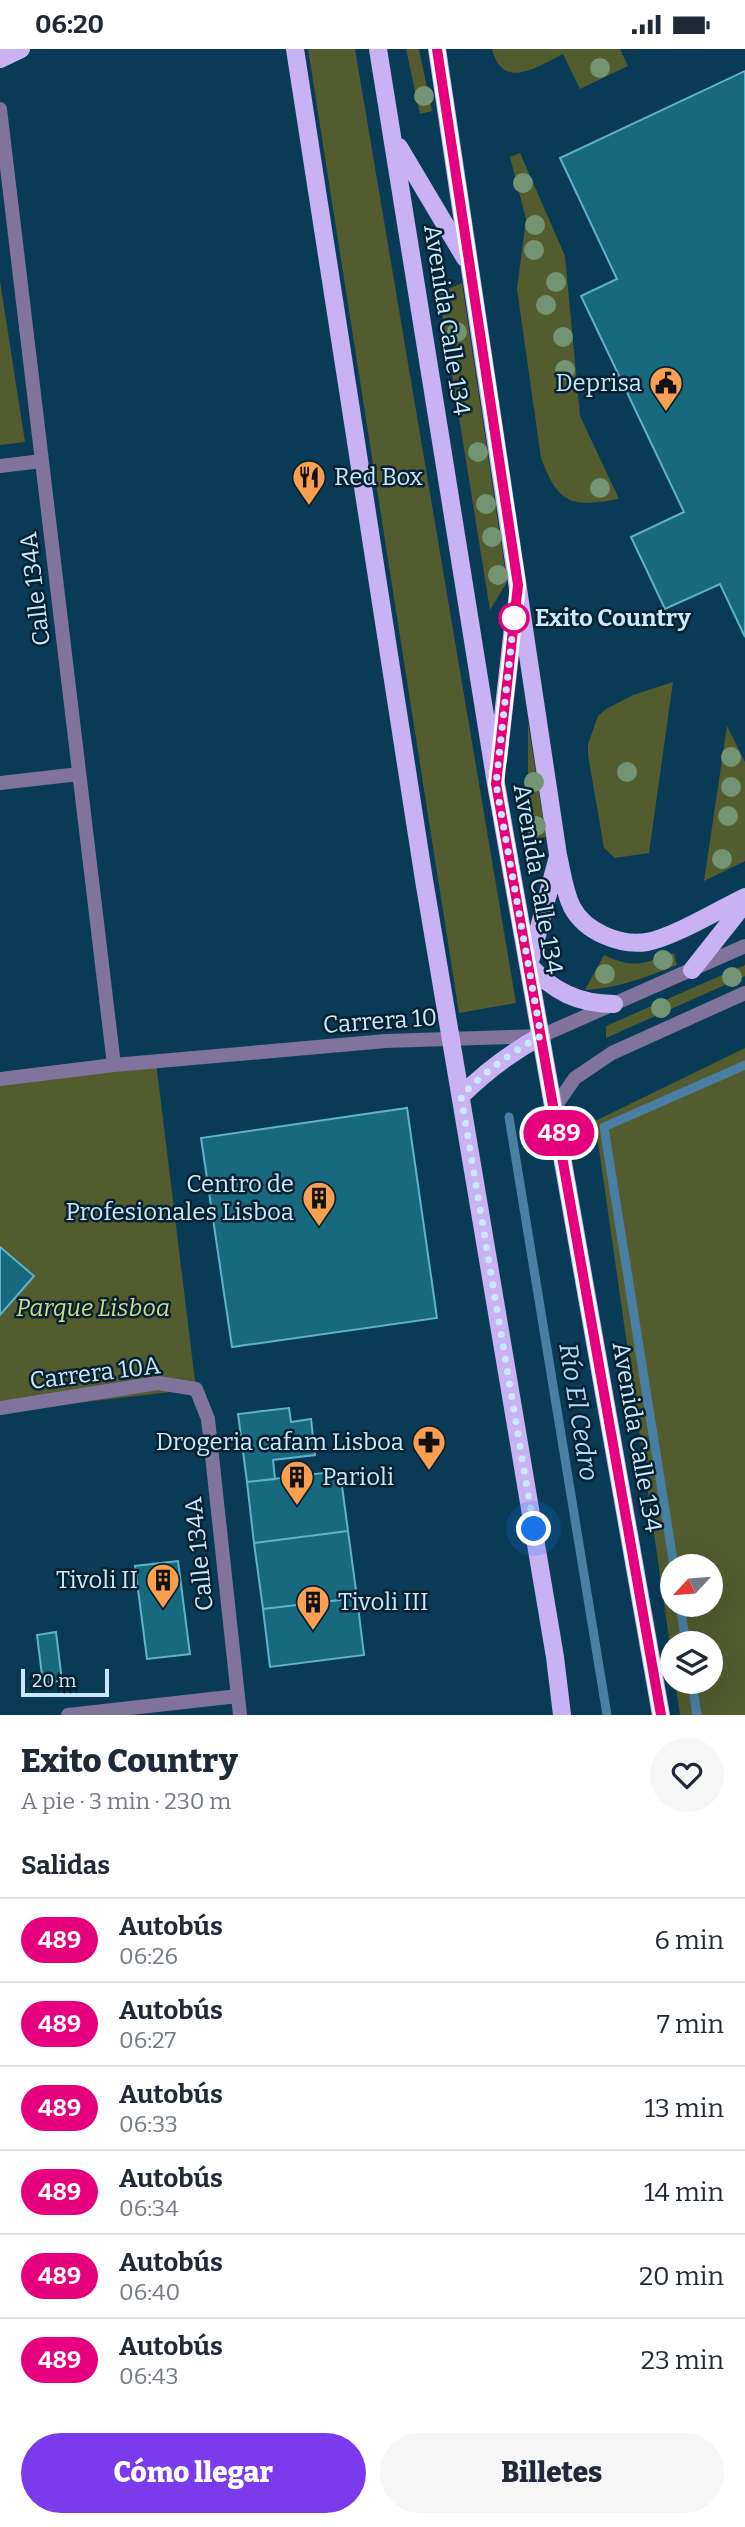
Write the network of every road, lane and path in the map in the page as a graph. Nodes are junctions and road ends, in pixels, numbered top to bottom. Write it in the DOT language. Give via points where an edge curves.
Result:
graph roads {
  1 [pos="21,49"];
  2 [pos="295,49"];
  3 [pos="378,49"];
  4 [pos="437,49"];
  5 [pos="0,59"];
  6 [pos="0,109"];
  7 [pos="393,137"];
  8 [pos="470,267"];
  9 [pos="42,461"];
  10 [pos="0,466"];
  11 [pos="518,585"];
  12 [pos="79,774"];
  13 [pos="0,783"];
  14 [pos="496,784"];
  15 [pos="558,855"];
  16 [pos="745,897"];
  17 [pos="745,903"];
  18 [pos="745,946"];
  19 [pos="529,965"];
  20 [pos="692,969"];
  21 [pos="745,993"];
  22 [pos="614,1004"];
  23 [pos="541,1036"];
  24 [pos="452,1039"];
  25 [pos="114,1065"];
  26 [pos="0,1079"];
  27 [pos="461,1096"];
  28 [pos="554,1108"];
  29 [pos="196,1389"];
  30 [pos="0,1408"];
  31 [pos="238,1696"];
  32 [pos="68,1715"];
  33 [pos="240,1715"];
  34 [pos="562,1715"];
  35 [pos="661,1715"];
  1 -- 5 [label="main road"];
  2 -- 24 [label="main road"];
  3 -- 7 [label="main road, Avenida Calle 134"];
  4 -- 8 [label="main road"];
  6 -- 9 [label="street, Calle 134A"];
  7 -- 8 [label="main road"];
  7 -- 14 [label="main road, Avenida Calle 134"];
  8 -- 11 [label="main road"];
  9 -- 10 [label="street"];
  9 -- 12 [label="street, Calle 134A"];
  11 -- 14 [label="main road"];
  11 -- 15 [label="main road"];
  12 -- 13 [label="street"];
  12 -- 25 [label="street, Calle 134A"];
  14 -- 19 [label="main road, Avenida Calle 134"];
  15 -- 16 [label="main road" via="573,908 597,932 620,941 647,942"];
  15 -- 19 [label="main road"];
  17 -- 20 [label="main road"];
  18 -- 20 [label="street, Carrera 10"];
  19 -- 22 [label="main road" via="563,994"];
  19 -- 23 [label="main road, Avenida Calle 134"];
  20 -- 22 [label="street, Carrera 10"];
  21 -- 28 [label="street" via="611,1053 575,1078"];
  22 -- 23 [label="street, Carrera 10"];
  23 -- 24 [label="street, Carrera 10"];
  23 -- 27 [label="main road" via="485,1072"];
  23 -- 28 [label="main road, Avenida Calle 134"];
  24 -- 25 [label="street, Carrera 10"];
  24 -- 27 [label="main road"];
  25 -- 26 [label="street, Carrera 10"];
  27 -- 34 [label="main road"];
  28 -- 35 [label="main road, Avenida Calle 134"];
  29 -- 30 [label="street, Carrera 10A" via="158,1383"];
  29 -- 31 [label="street, Calle 134A" via="208,1419"];
  31 -- 32 [label="street"];
  31 -- 33 [label="street, Calle 134A"];
}
